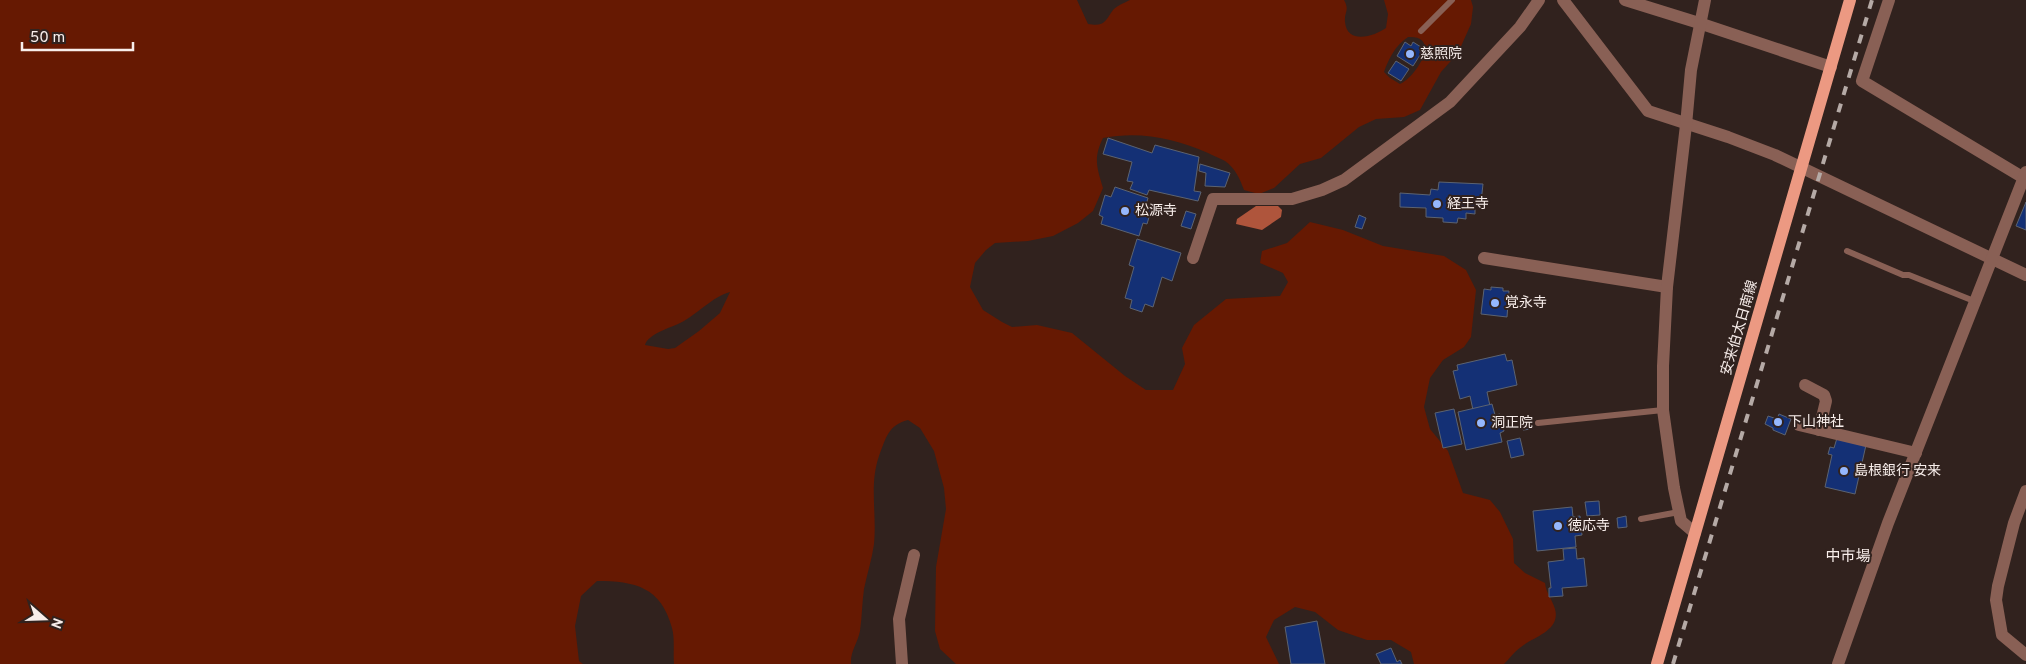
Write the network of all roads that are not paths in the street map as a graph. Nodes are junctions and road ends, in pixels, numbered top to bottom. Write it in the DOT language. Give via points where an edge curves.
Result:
graph roads {
  1 [pos="1452,0"];
  2 [pos="1539,0"];
  3 [pos="1563,0"];
  4 [pos="1625,0"];
  5 [pos="1705,0"];
  6 [pos="1850,0"];
  7 [pos="1889,0"];
  8 [pos="1699,22"];
  9 [pos="1421,31"];
  10 [pos="1831,68"];
  11 [pos="1686,125"];
  12 [pos="1802,168"];
  13 [pos="2025,175"];
  14 [pos="1847,251"];
  15 [pos="1193,258"];
  16 [pos="1484,258"];
  17 [pos="1991,259"];
  18 [pos="2026,275"];
  19 [pos="1667,287"];
  20 [pos="1974,301"];
  21 [pos="1805,386"];
  22 [pos="1663,410"];
  23 [pos="1538,423"];
  24 [pos="1799,425"];
  25 [pos="1819,430"];
  26 [pos="1916,453"];
  27 [pos="2026,491"];
  28 [pos="1679,512"];
  29 [pos="1641,520"];
  30 [pos="1696,533"];
  31 [pos="914,555"];
  32 [pos="2026,655"];
  33 [pos="902,664"];
  34 [pos="1657,664"];
  35 [pos="1838,664"];
  1 -- 9 [label="lane"];
  2 -- 15 [label="street" via="1520,27 1450,102 1344,180 1292,199 1213,199"];
  3 -- 11 [label="street" via="1648,112"];
  4 -- 8 [label="street"];
  5 -- 8 [label="street"];
  6 -- 10 [label="main road, 安来伯太日南線"];
  7 -- 13 [label="street" via="1862,81"];
  8 -- 10 [label="street"];
  8 -- 11 [label="street"];
  10 -- 12 [label="main road, 安来伯太日南線"];
  11 -- 12 [label="street" via="1728,137"];
  11 -- 19 [label="street"];
  12 -- 17 [label="street"];
  12 -- 30 [label="main road, 安来伯太日南線"];
  13 -- 17 [label="street"];
  14 -- 20 [label="lane"];
  16 -- 19 [label="street"];
  17 -- 18 [label="street"];
  17 -- 20 [label="street"];
  19 -- 22 [label="street"];
  20 -- 26 [label="street"];
  21 -- 25 [label="street" via="1824,395 1826,400"];
  22 -- 23 [label="lane"];
  22 -- 28 [label="street"];
  24 -- 25 [label="street"];
  25 -- 26 [label="street"];
  26 -- 35 [label="street"];
  27 -- 32 [label="street" via="2014,523 1996,600 2002,635"];
  28 -- 29 [label="lane"];
  28 -- 30 [label="street" via="1681,521"];
  30 -- 34 [label="main road, 安来伯太日南線"];
  31 -- 33 [label="street" via="899,619"];
}
